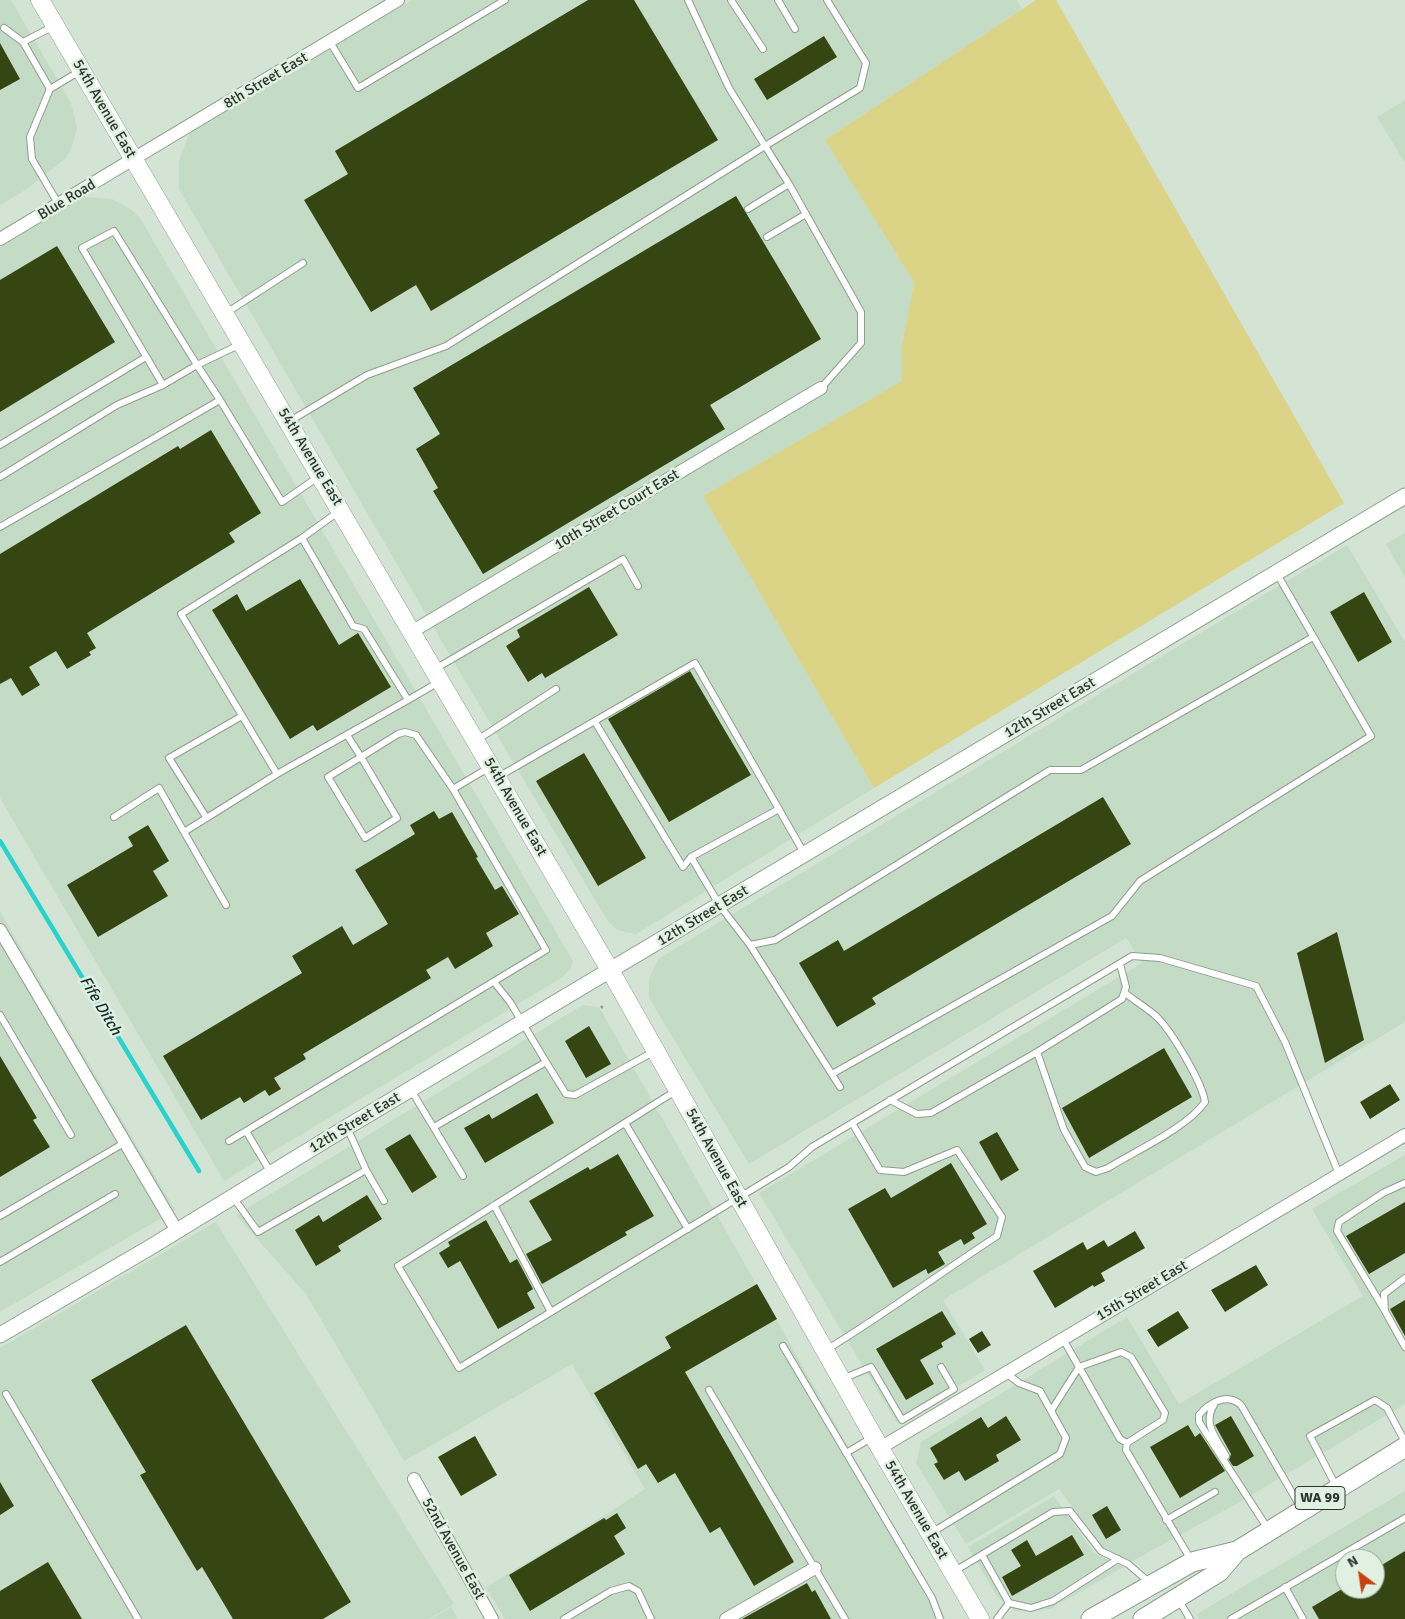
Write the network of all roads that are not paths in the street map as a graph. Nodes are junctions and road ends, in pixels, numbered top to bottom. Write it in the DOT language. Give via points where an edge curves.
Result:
graph roads {
  1 [pos="40,0"];
  2 [pos="398,0"];
  3 [pos="505,0"];
  4 [pos="688,0"];
  5 [pos="731,0"];
  6 [pos="778,0"];
  7 [pos="827,0"];
  8 [pos="55,25"];
  9 [pos="4,28"];
  10 [pos="795,29"];
  11 [pos="23,42"];
  12 [pos="330,42"];
  13 [pos="762,49"];
  14 [pos="81,70"];
  15 [pos="50,89"];
  16 [pos="765,146"];
  17 [pos="133,161"];
  18 [pos="789,184"];
  19 [pos="58,205"];
  20 [pos="748,209"];
  21 [pos="806,214"];
  22 [pos="767,237"];
  23 [pos="0,239"];
  24 [pos="303,263"];
  25 [pos="225,313"];
  26 [pos="243,343"];
  27 [pos="146,357"];
  28 [pos="197,365"];
  29 [pos="162,386"];
  30 [pos="821,388"];
  31 [pos="220,400"];
  32 [pos="289,421"];
  33 [pos="0,445"];
  34 [pos="321,475"];
  35 [pos="0,477"];
  36 [pos="1405,496"];
  37 [pos="342,510"];
  38 [pos="0,527"];
  39 [pos="302,538"];
  40 [pos="1276,573"];
  41 [pos="638,586"];
  42 [pos="413,631"];
  43 [pos="1314,637"];
  44 [pos="438,675"];
  45 [pos="556,688"];
  46 [pos="408,700"];
  47 [pos="242,716"];
  48 [pos="595,722"];
  49 [pos="347,735"];
  50 [pos="476,740"];
  51 [pos="361,757"];
  52 [pos="495,772"];
  53 [pos="277,774"];
  54 [pos="452,789"];
  55 [pos="779,808"];
  56 [pos="114,817"];
  57 [pos="206,817"];
  58 [pos="184,832"];
  59 [pos="805,854"];
  60 [pos="691,857"];
  61 [pos="226,905"];
  62 [pos="720,906"];
  63 [pos="0,930"];
  64 [pos="750,944"];
  65 [pos="1120,964"];
  66 [pos="610,970"];
  67 [pos="494,982"];
  68 [pos="1125,993"];
  69 [pos="0,1015"];
  70 [pos="522,1023"];
  71 [pos="656,1051"];
  72 [pos="1036,1052"];
  73 [pos="546,1062"];
  74 [pos="832,1074"];
  75 [pos="840,1087"];
  76 [pos="678,1089"];
  77 [pos="411,1090"];
  78 [pos="890,1100"];
  79 [pos="625,1122"];
  80 [pos="852,1123"];
  81 [pos="434,1127"];
  82 [pos="346,1128"];
  83 [pos="246,1131"];
  84 [pos="72,1135"];
  85 [pos="1405,1135"];
  86 [pos="229,1141"];
  87 [pos="124,1143"];
  88 [pos="366,1170"];
  89 [pos="270,1173"];
  90 [pos="1339,1174"];
  91 [pos="463,1176"];
  92 [pos="1405,1183"];
  93 [pos="115,1194"];
  94 [pos="233,1197"];
  95 [pos="739,1198"];
  96 [pos="384,1201"];
  97 [pos="494,1206"];
  98 [pos="0,1216"];
  99 [pos="688,1229"];
  100 [pos="177,1231"];
  101 [pos="0,1262"];
  102 [pos="1405,1278"];
  103 [pos="1385,1311"];
  104 [pos="551,1312"];
  105 [pos="0,1335"];
  106 [pos="1063,1339"];
  107 [pos="783,1346"];
  108 [pos="1405,1347"];
  109 [pos="825,1351"];
  110 [pos="941,1367"];
  111 [pos="1079,1367"];
  112 [pos="1006,1373"];
  113 [pos="841,1380"];
  114 [pos="709,1390"];
  115 [pos="6,1394"];
  116 [pos="957,1394"];
  117 [pos="1216,1402"];
  118 [pos="1051,1411"];
  119 [pos="877,1442"];
  120 [pos="1127,1443"];
  121 [pos="1402,1449"];
  122 [pos="846,1453"];
  123 [pos="1234,1474"];
  124 [pos="414,1479"];
  125 [pos="1337,1488"];
  126 [pos="1215,1492"];
  127 [pos="1302,1509"];
  128 [pos="1405,1518"];
  129 [pos="1166,1520"];
  130 [pos="1269,1531"];
  131 [pos="930,1533"];
  132 [pos="1237,1551"];
  133 [pos="982,1555"];
  134 [pos="1118,1559"];
  135 [pos="1192,1562"];
  136 [pos="815,1568"];
  137 [pos="953,1573"];
  138 [pos="1152,1584"];
  139 [pos="1285,1587"];
  140 [pos="1177,1598"];
  141 [pos="1009,1603"];
  142 [pos="575,1616"];
  143 [pos="138,1619"];
  144 [pos="492,1619"];
  145 [pos="564,1619"];
  146 [pos="651,1619"];
  147 [pos="726,1619"];
  148 [pos="845,1619"];
  149 [pos="940,1619"];
  150 [pos="980,1619"];
  151 [pos="997,1619"];
  152 [pos="1091,1619"];
  153 [pos="1143,1619"];
  154 [pos="1190,1619"];
  155 [pos="1231,1619"];
  156 [pos="1303,1619"];
  1 -- 8 [label="main road, 54th Avenue East"];
  2 -- 12 [label="street, 8th Street East"];
  3 -- 12 [label="lane" via="358,88"];
  4 -- 16 [label="lane" via="729,88"];
  5 -- 13 [label="lane"];
  6 -- 10 [label="lane"];
  7 -- 16 [label="lane" via="866,63 860,88"];
  8 -- 11 [label="lane"];
  8 -- 14 [label="main road, 54th Avenue East"];
  9 -- 11 [label="lane"];
  11 -- 15 [label="lane"];
  12 -- 17 [label="street, 8th Street East"];
  14 -- 15 [label="lane"];
  14 -- 17 [label="main road, 54th Avenue East"];
  15 -- 19 [label="lane" via="29,147 32,159"];
  16 -- 18 [label="lane"];
  16 -- 32 [label="lane" via="446,346 367,375"];
  17 -- 19 [label="street, Blue Road"];
  17 -- 25 [label="main road, 54th Avenue East"];
  18 -- 20 [label="lane"];
  18 -- 21 [label="lane"];
  19 -- 23 [label="street, Blue Road"];
  21 -- 22 [label="lane"];
  21 -- 30 [label="lane" via="861,312 861,343"];
  24 -- 25 [label="lane"];
  25 -- 26 [label="main road, 54th Avenue East"];
  26 -- 28 [label="lane"];
  26 -- 32 [label="main road, 54th Avenue East"];
  27 -- 28 [label="lane" via="82,248 114,231"];
  27 -- 29 [label="lane"];
  27 -- 33 [label="lane"];
  28 -- 29 [label="lane"];
  28 -- 31 [label="lane"];
  29 -- 35 [label="lane" via="117,405"];
  30 -- 42 [label="street, 10th Street Court East"];
  31 -- 34 [label="lane" via="282,502"];
  31 -- 38 [label="lane"];
  32 -- 34 [label="main road, 54th Avenue East"];
  34 -- 37 [label="main road, 54th Avenue East"];
  36 -- 40 [label="street, 12th Street East"];
  37 -- 39 [label="lane"];
  37 -- 42 [label="main road, 54th Avenue East"];
  39 -- 46 [label="lane" via="353,626 364,629"];
  39 -- 47 [label="lane" via="181,614"];
  40 -- 43 [label="lane"];
  40 -- 59 [label="street, 12th Street East"];
  41 -- 44 [label="lane" via="623,559"];
  42 -- 44 [label="main road, 54th Avenue East"];
  43 -- 64 [label="lane" via="1081,770 1050,770 775,940"];
  43 -- 74 [label="lane" via="1371,736 1140,881 1112,916"];
  44 -- 46 [label="lane"];
  44 -- 50 [label="main road, 54th Avenue East"];
  45 -- 50 [label="lane"];
  46 -- 49 [label="lane"];
  47 -- 53 [label="lane"];
  47 -- 57 [label="lane" via="169,758"];
  48 -- 52 [label="lane"];
  48 -- 55 [label="lane" via="695,663"];
  48 -- 60 [label="lane" via="683,867"];
  49 -- 51 [label="lane"];
  49 -- 53 [label="lane"];
  50 -- 52 [label="main road, 54th Avenue East"];
  51 -- 51 [label="lane" via="397,818 365,838 328,777"];
  51 -- 54 [label="lane" via="405,732 416,736"];
  52 -- 54 [label="lane"];
  52 -- 66 [label="main road, 54th Avenue East"];
  53 -- 57 [label="lane"];
  54 -- 67 [label="lane" via="546,950"];
  55 -- 59 [label="lane"];
  55 -- 60 [label="lane"];
  56 -- 58 [label="lane" via="159,788"];
  57 -- 58 [label="lane"];
  58 -- 61 [label="lane"];
  59 -- 62 [label="street, 12th Street East"];
  60 -- 62 [label="lane"];
  62 -- 64 [label="lane"];
  62 -- 66 [label="street, 12th Street East"];
  63 -- 87 [label="street"];
  64 -- 74 [label="lane"];
  65 -- 68 [label="lane"];
  65 -- 78 [label="lane"];
  65 -- 90 [label="lane" via="1132,956 1160,958 1256,986 1285,1042"];
  66 -- 70 [label="street, 12th Street East"];
  66 -- 71 [label="main road, 54th Avenue East"];
  67 -- 70 [label="lane"];
  67 -- 83 [label="lane"];
  68 -- 72 [label="lane" via="1106,1011"];
  68 -- 72 [label="lane" via="1157,1018 1181,1051 1203,1093 1205,1102 1184,1122 1108,1168 1096,1172 1085,1167 1064,1130"];
  69 -- 84 [label="lane"];
  70 -- 73 [label="lane"];
  70 -- 77 [label="street, 12th Street East"];
  71 -- 73 [label="lane" via="575,1095 566,1094"];
  71 -- 76 [label="main road, 54th Avenue East"];
  72 -- 78 [label="lane" via="931,1113 917,1114"];
  73 -- 81 [label="lane"];
  74 -- 75 [label="lane"];
  76 -- 79 [label="lane"];
  76 -- 95 [label="main road, 54th Avenue East"];
  77 -- 81 [label="lane"];
  77 -- 82 [label="street, 12th Street East"];
  78 -- 80 [label="lane"];
  79 -- 97 [label="lane"];
  79 -- 99 [label="lane"];
  80 -- 95 [label="lane"];
  80 -- 109 [label="lane" via="880,1170 904,1172 957,1150 1002,1218 997,1236"];
  81 -- 91 [label="lane"];
  82 -- 88 [label="lane"];
  82 -- 89 [label="street, 12th Street East"];
  83 -- 86 [label="lane"];
  83 -- 89 [label="lane"];
  85 -- 90 [label="street, 15th Street East"];
  87 -- 98 [label="lane"];
  87 -- 100 [label="street"];
  88 -- 94 [label="lane" via="258,1232"];
  88 -- 96 [label="lane"];
  89 -- 94 [label="street, 12th Street East"];
  90 -- 106 [label="street, 15th Street East"];
  92 -- 103 [label="lane" via="1339,1222 1337,1231"];
  93 -- 101 [label="lane"];
  94 -- 100 [label="street, 12th Street East"];
  95 -- 99 [label="lane"];
  95 -- 109 [label="main road, 54th Avenue East"];
  97 -- 104 [label="lane"];
  97 -- 104 [label="lane" via="398,1266 459,1368"];
  99 -- 104 [label="lane"];
  100 -- 105 [label="street, 12th Street East"];
  102 -- 103 [label="lane" via="1384,1294"];
  103 -- 108 [label="lane"];
  106 -- 111 [label="lane"];
  106 -- 112 [label="street, 15th Street East"];
  107 -- 122 [label="lane"];
  109 -- 113 [label="main road, 54th Avenue East"];
  110 -- 116 [label="lane"];
  111 -- 118 [label="lane"];
  111 -- 120 [label="lane" via="1120,1439"];
  111 -- 120 [label="lane" via="1121,1352 1132,1357 1165,1413 1163,1420"];
  112 -- 116 [label="street, 15th Street East"];
  112 -- 118 [label="lane" via="1019,1383 1040,1391"];
  113 -- 116 [label="lane" via="870,1367 902,1420"];
  113 -- 119 [label="main road, 54th Avenue East"];
  114 -- 136 [label="lane"];
  115 -- 143 [label="lane"];
  116 -- 119 [label="street, 15th Street East"];
  117 -- 123 [label="lane" via="1209,1425"];
  117 -- 123 [label="lane" via="1199,1415 1200,1422"];
  117 -- 127 [label="lane" via="1226,1398 1241,1405"];
  118 -- 131 [label="lane" via="1066,1438 1060,1454"];
  119 -- 122 [label="lane"];
  119 -- 131 [label="main road, 54th Avenue East"];
  120 -- 129 [label="lane" via="1126,1450"];
  121 -- 125 [label="main road, WA 99"];
  121 -- 125 [label="lane" via="1387,1408 1375,1400 1310,1436"];
  122 -- 149 [label="lane" via="932,1598"];
  123 -- 130 [label="lane"];
  124 -- 144 [label="street, 52nd Avenue East"];
  125 -- 127 [label="main road, WA 99"];
  126 -- 129 [label="lane"];
  127 -- 130 [label="main road, WA 99"];
  128 -- 139 [label="lane"];
  129 -- 135 [label="lane"];
  130 -- 132 [label="main road, WA 99"];
  131 -- 137 [label="main road, 54th Avenue East"];
  132 -- 135 [label="main road, WA 99"];
  132 -- 140 [label="main road, WA 99" via="1219,1572"];
  133 -- 134 [label="lane" via="1053,1512 1070,1510 1100,1551"];
  133 -- 137 [label="lane"];
  133 -- 141 [label="lane"];
  134 -- 138 [label="lane"];
  134 -- 141 [label="lane" via="1053,1601 1032,1608"];
  135 -- 138 [label="main road, WA 99"];
  136 -- 147 [label="street"];
  136 -- 148 [label="lane"];
  137 -- 150 [label="main road, 54th Avenue East"];
  138 -- 152 [label="main road, WA 99"];
  139 -- 155 [label="lane"];
  139 -- 156 [label="lane"];
  140 -- 153 [label="main road, WA 99"];
  140 -- 154 [label="lane"];
  141 -- 151 [label="lane"];
  142 -- 145 [label="lane"];
  142 -- 146 [label="lane" via="611,1591 629,1586 638,1591"];
}
